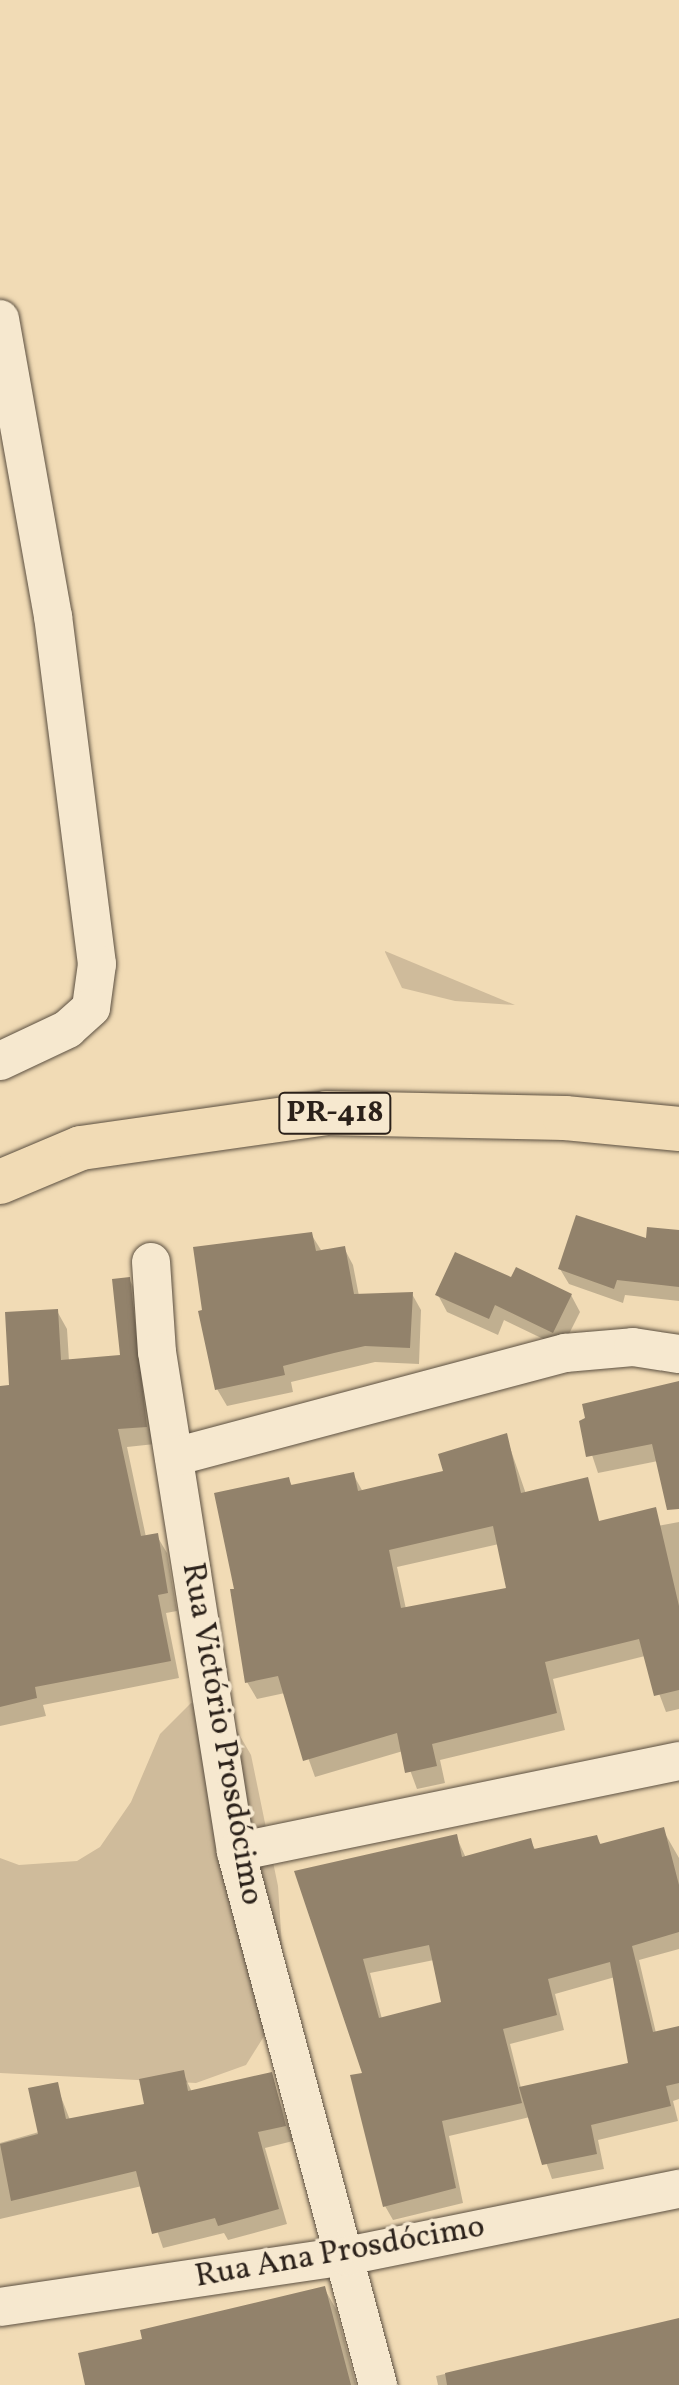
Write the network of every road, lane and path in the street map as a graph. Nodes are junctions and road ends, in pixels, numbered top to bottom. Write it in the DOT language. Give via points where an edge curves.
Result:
graph roads {
  1 [pos="0,319"];
  2 [pos="0,1061"];
  3 [pos="679,1129"];
  4 [pos="0,1182"];
  5 [pos="151,1262"];
  6 [pos="679,1354"];
  7 [pos="174,1457"];
  8 [pos="679,1761"];
  9 [pos="236,1852"];
  10 [pos="679,2189"];
  11 [pos="346,2256"];
  12 [pos="0,2307"];
  13 [pos="378,2385"];
  1 -- 2 [label="street" via="53,616 97,964 91,1008 68,1029"];
  3 -- 4 [label="highway, PR-418" via="565,1118 326,1113 81,1148"];
  5 -- 7 [label="street, Rua Victório Prosdócimo" via="157,1352"];
  6 -- 7 [label="street" via="633,1347 565,1353"];
  7 -- 9 [label="street, Rua Victório Prosdócimo"];
  8 -- 9 [label="street"];
  9 -- 11 [label="street, Rua Victório Prosdócimo"];
  10 -- 11 [label="street, Rua Ana Prosdócimo"];
  11 -- 12 [label="street, Rua Ana Prosdócimo"];
  11 -- 13 [label="street, Rua Victório Prosdócimo"];
}
